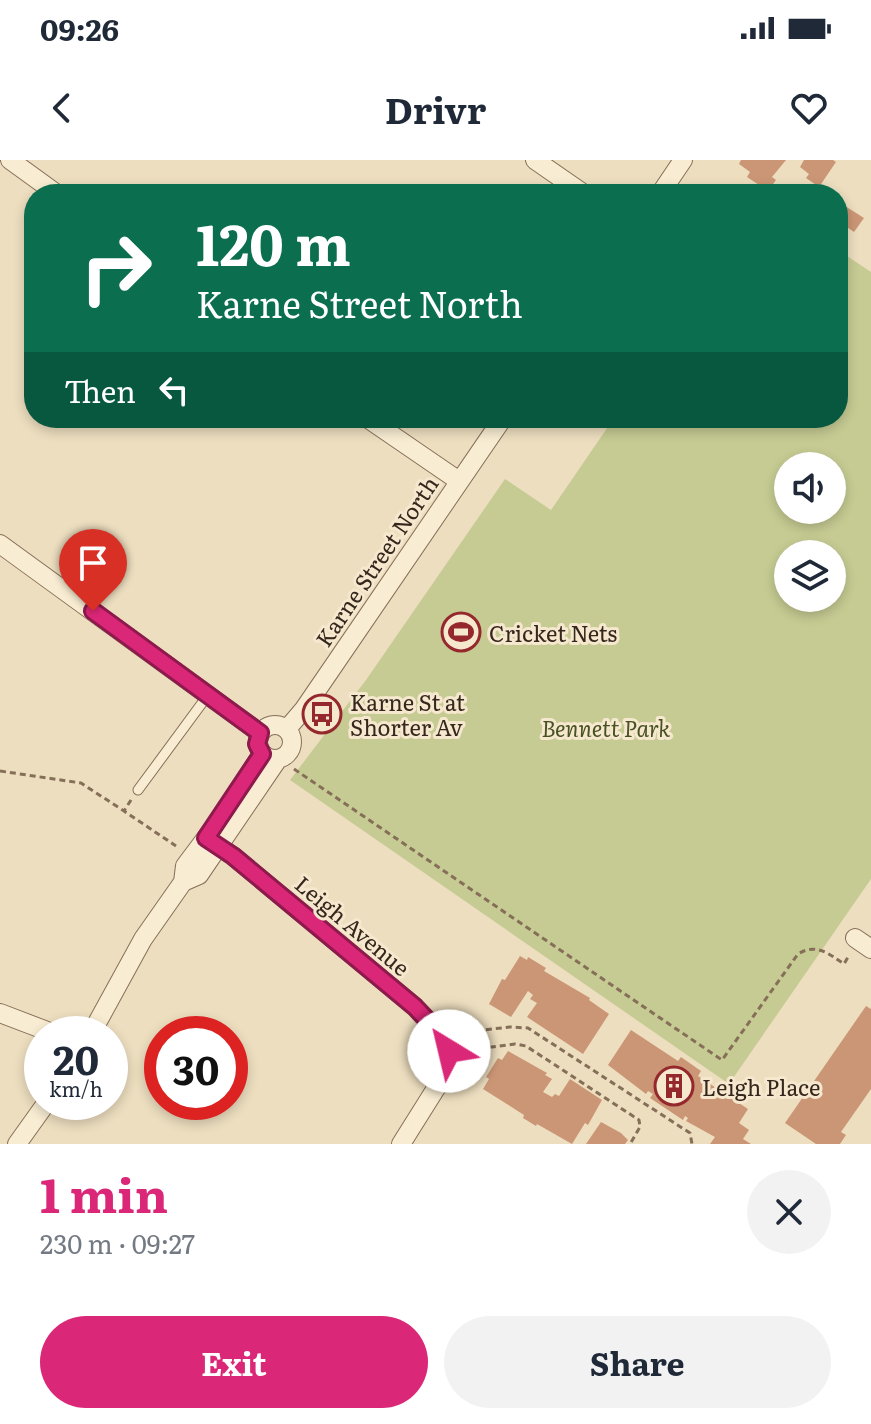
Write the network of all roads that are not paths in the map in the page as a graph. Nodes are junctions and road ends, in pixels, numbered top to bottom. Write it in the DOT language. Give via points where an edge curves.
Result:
graph roads {
  1 [pos="10,160"];
  2 [pos="535,160"];
  3 [pos="683,160"];
  4 [pos="43,184"];
  5 [pos="570,184"];
  6 [pos="667,184"];
  7 [pos="382,428"];
  8 [pos="496,428"];
  9 [pos="459,481"];
  10 [pos="0,544"];
  11 [pos="208,695"];
  12 [pos="287,729"];
  13 [pos="260,733"];
  14 [pos="270,756"];
  15 [pos="138,790"];
  16 [pos="212,842"];
  17 [pos="0,1013"];
  18 [pos="101,1016"];
  19 [pos="24,1022"];
  20 [pos="34,1120"];
  21 [pos="17,1144"];
  22 [pos="401,1144"];
  1 -- 4 [label="street"];
  2 -- 5 [label="street"];
  3 -- 6 [label="street"];
  7 -- 9 [label="street"];
  8 -- 9 [label="street, Karne Street North"];
  9 -- 12 [label="street, Karne Street North"];
  10 -- 11 [label="street"];
  11 -- 13 [label="street"];
  11 -- 15 [label="lane"];
  12 -- 13 [label="street" via="272,724"];
  12 -- 14 [label="street" via="292,744 287,754"];
  13 -- 14 [label="street" via="257,744"];
  14 -- 16 [label="street"];
  16 -- 18 [label="street" via="185,866 183,882 143,939"];
  16 -- 22 [label="street, Leigh Avenue" via="415,1007 448,1042 450,1066"];
  17 -- 19 [label="street"];
  20 -- 21 [label="street"];
}
